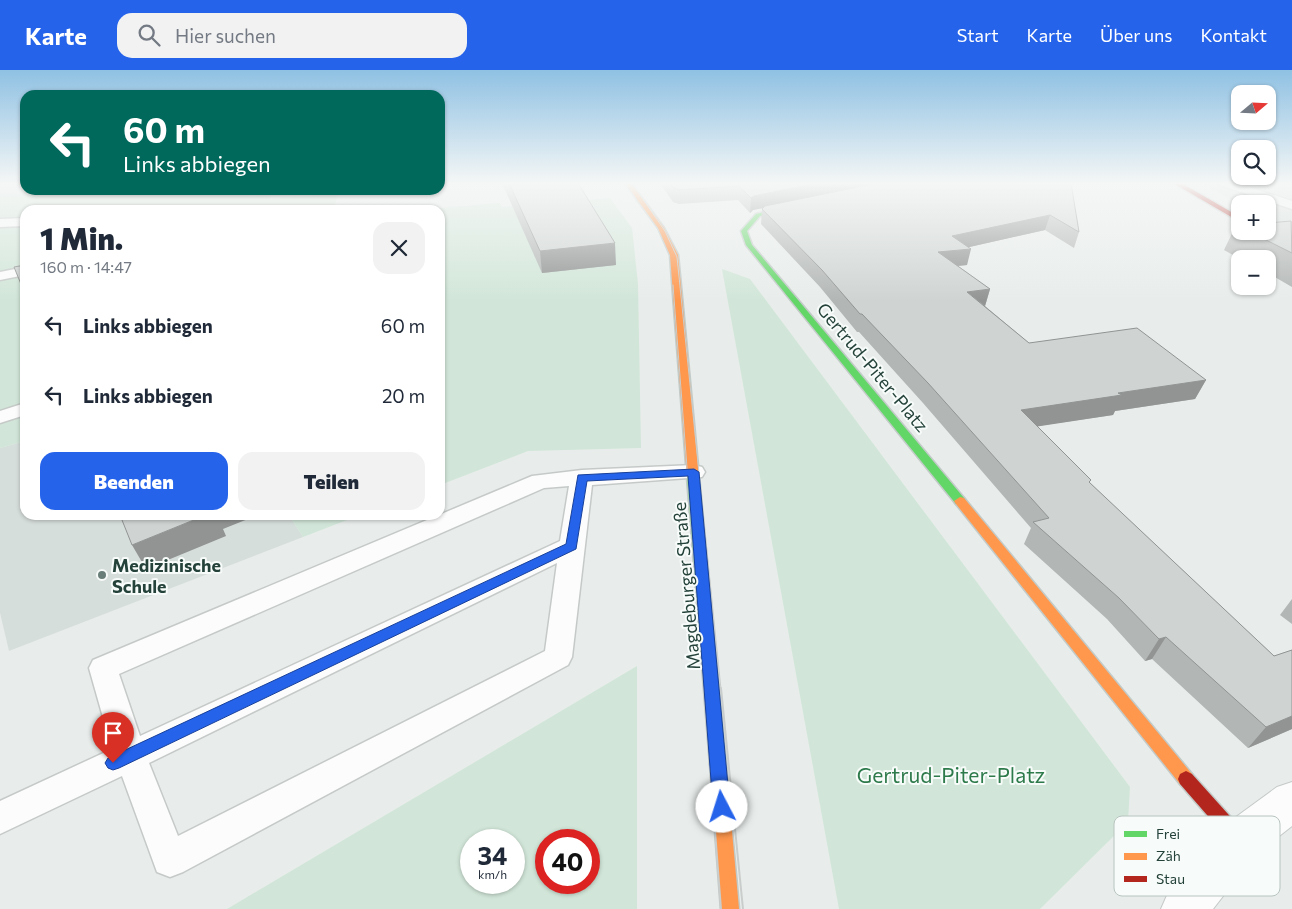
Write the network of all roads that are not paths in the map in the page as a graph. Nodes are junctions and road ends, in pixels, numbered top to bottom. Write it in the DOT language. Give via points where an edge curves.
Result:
graph roads {
  1 [pos="20,222"];
  2 [pos="657,222"];
  3 [pos="752,222"];
  4 [pos="0,223"];
  5 [pos="20,272"];
  6 [pos="0,276"];
  7 [pos="20,411"];
  8 [pos="0,417"];
  9 [pos="694,472"];
  10 [pos="582,478"];
  11 [pos="572,546"];
  12 [pos="130,755"];
  13 [pos="1292,801"];
  14 [pos="1218,816"];
  15 [pos="1272,816"];
  16 [pos="0,818"];
  17 [pos="1195,896"];
  18 [pos="730,909"];
  19 [pos="1184,909"];
  1 -- 4 [label="lane"];
  2 -- 9 [label="street, Magdeburger Straße" via="674,255"];
  3 -- 14 [label="street, Gertrud-Piter-Platz" via="744,231 750,245"];
  5 -- 6 [label="lane"];
  7 -- 8 [label="lane"];
  9 -- 10 [label="lane"];
  9 -- 18 [label="street, Magdeburger Straße"];
  10 -- 11 [label="lane"];
  10 -- 12 [label="lane" via="540,481 103,668"];
  11 -- 12 [label="lane"];
  11 -- 12 [label="lane" via="558,657 170,859"];
  12 -- 16 [label="lane"];
  13 -- 15 [label="street"];
  17 -- 19 [label="street"];
}
